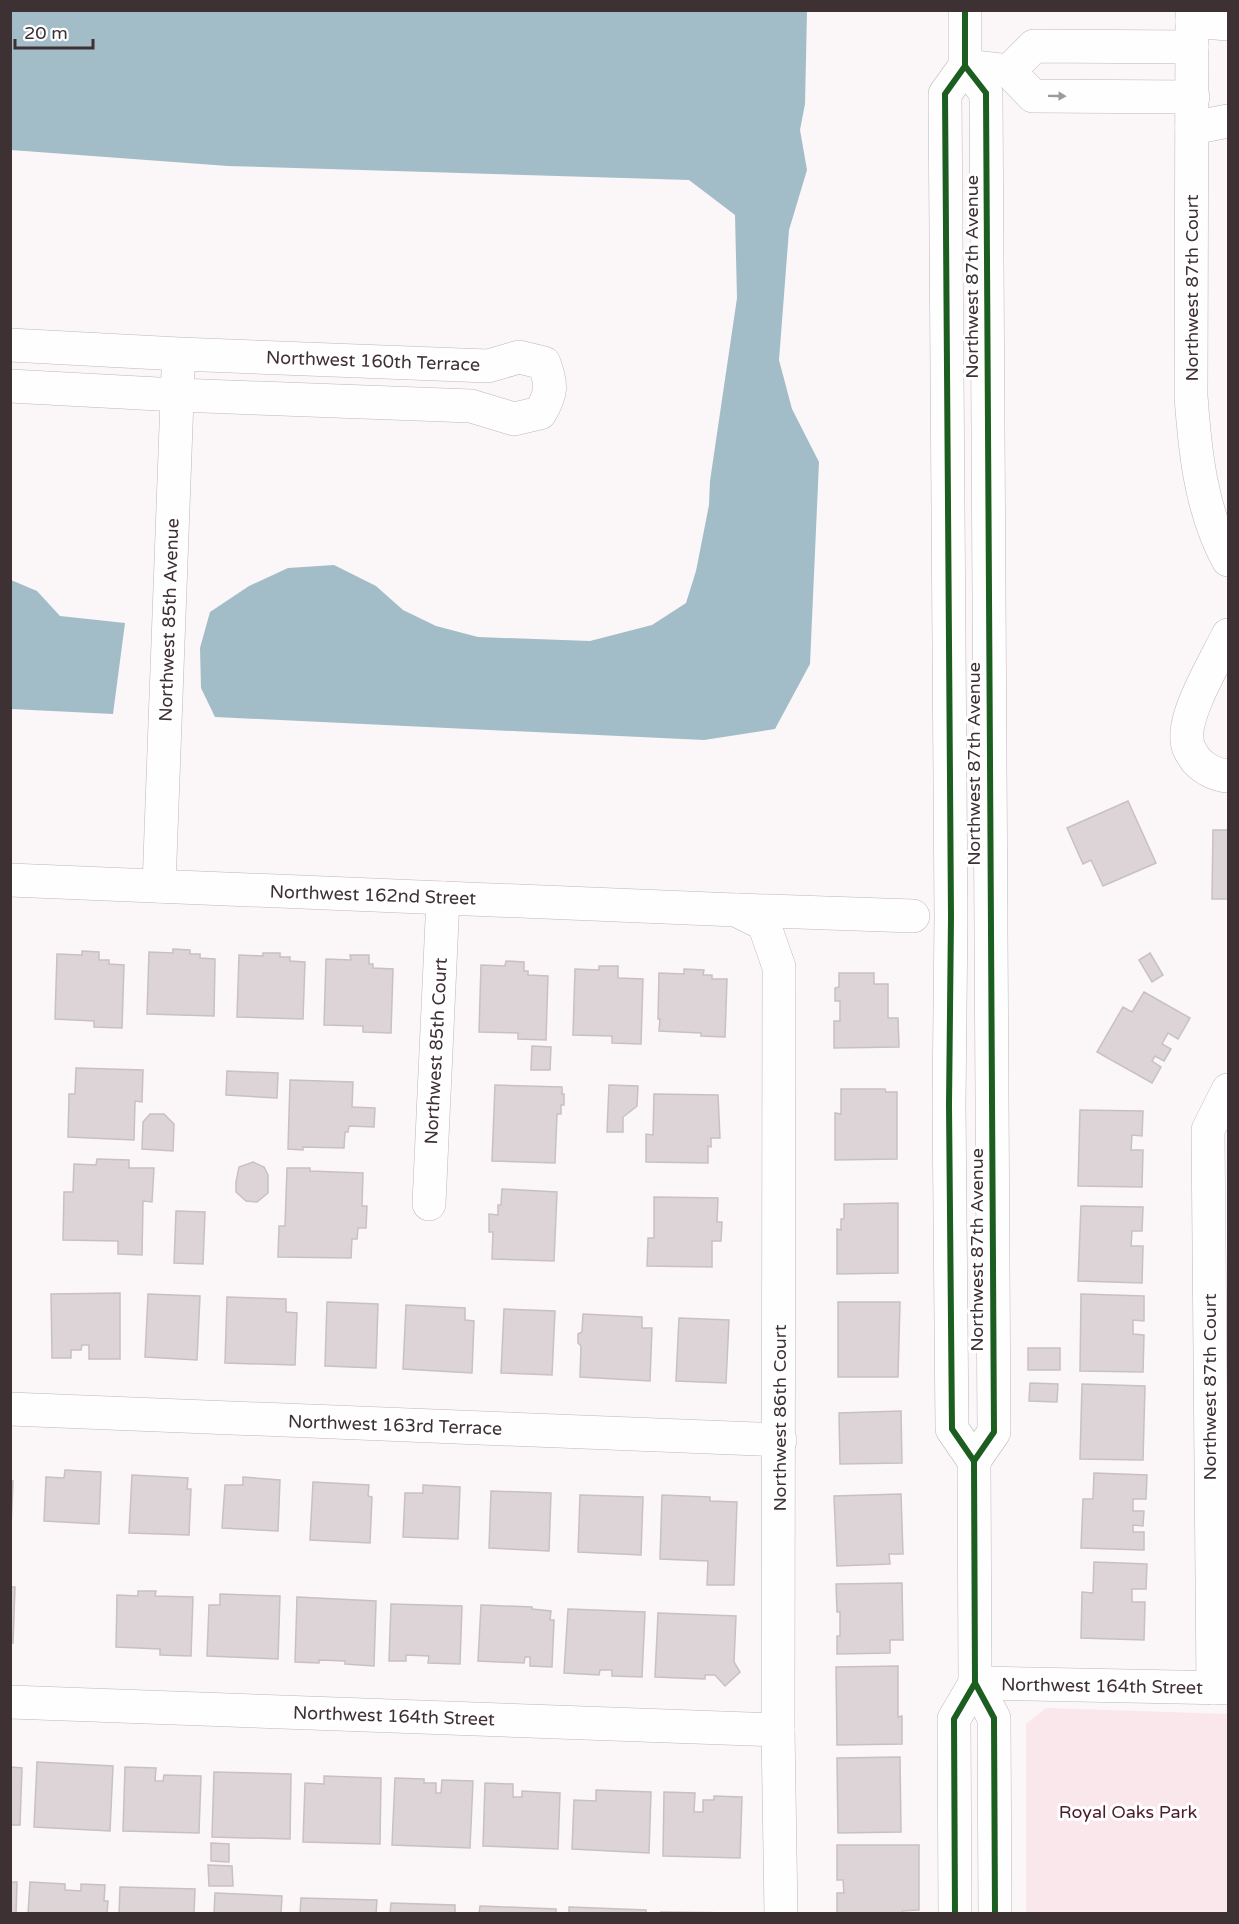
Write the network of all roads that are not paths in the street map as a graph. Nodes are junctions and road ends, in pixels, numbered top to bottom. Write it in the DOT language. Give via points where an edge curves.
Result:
graph roads {
  1 [pos="965,10"];
  2 [pos="1228,24"];
  3 [pos="1192,26"];
  4 [pos="1127,46"];
  5 [pos="965,66"];
  6 [pos="1009,71"];
  7 [pos="1126,97"];
  8 [pos="1192,113"];
  9 [pos="1228,121"];
  10 [pos="10,345"];
  11 [pos="179,354"];
  12 [pos="10,386"];
  13 [pos="177,395"];
  14 [pos="1228,560"];
  15 [pos="1228,635"];
  16 [pos="1228,776"];
  17 [pos="10,880"];
  18 [pos="159,886"];
  19 [pos="443,898"];
  20 [pos="913,916"];
  21 [pos="750,917"];
  22 [pos="1228,1090"];
  23 [pos="429,1204"];
  24 [pos="10,1409"];
  25 [pos="780,1440"];
  26 [pos="975,1683"];
  27 [pos="1221,1688"];
  28 [pos="10,1702"];
  29 [pos="778,1730"];
  30 [pos="781,1914"];
  31 [pos="955,1914"];
  32 [pos="995,1914"];
  1 -- 5 [label="street"];
  2 -- 3 [label="street"];
  3 -- 4 [label="street"];
  3 -- 8 [label="street, Northwest 87th Court"];
  4 -- 6 [label="street" via="1034,46"];
  4 -- 7 [label="street"];
  5 -- 6 [label="street"];
  5 -- 26 [label="street, Northwest 87th Avenue" via="945,94 949,1104 952,1429 974,1461"];
  6 -- 7 [label="street, one-way" via="1033,96"];
  7 -- 8 [label="street"];
  8 -- 9 [label="street"];
  8 -- 14 [label="street, Northwest 87th Court" via="1194,435 1203,491"];
  10 -- 11 [label="street, Northwest 160th Terrace"];
  11 -- 13 [label="street, Northwest 85th Avenue"];
  11 -- 13 [label="street, Northwest 160th Terrace" via="488,366 519,357 544,363 551,384 540,413 514,419 471,406"];
  12 -- 13 [label="street, Northwest 160th Terrace"];
  13 -- 18 [label="street, Northwest 85th Avenue"];
  15 -- 16 [label="street" via="1190,714 1186,739 1200,764"];
  17 -- 18 [label="street, Northwest 162nd Street"];
  18 -- 19 [label="street, Northwest 162nd Street"];
  19 -- 21 [label="street, Northwest 162nd Street"];
  19 -- 23 [label="street, Northwest 85th Court"];
  20 -- 21 [label="street, Northwest 162nd Street"];
  21 -- 25 [label="street, Northwest 86th Court" via="779,967"];
  22 -- 27 [label="street, Northwest 87th Court" via="1208,1130"];
  24 -- 25 [label="street, Northwest 163rd Terrace"];
  25 -- 29 [label="street, Northwest 86th Court"];
  26 -- 27 [label="street, Northwest 164th Street"];
  26 -- 31 [label="street" via="954,1719"];
  26 -- 32 [label="street, Northwest 87th Avenue" via="994,1718"];
  28 -- 29 [label="street, Northwest 164th Street"];
  29 -- 30 [label="street, Northwest 86th Court"];
}
